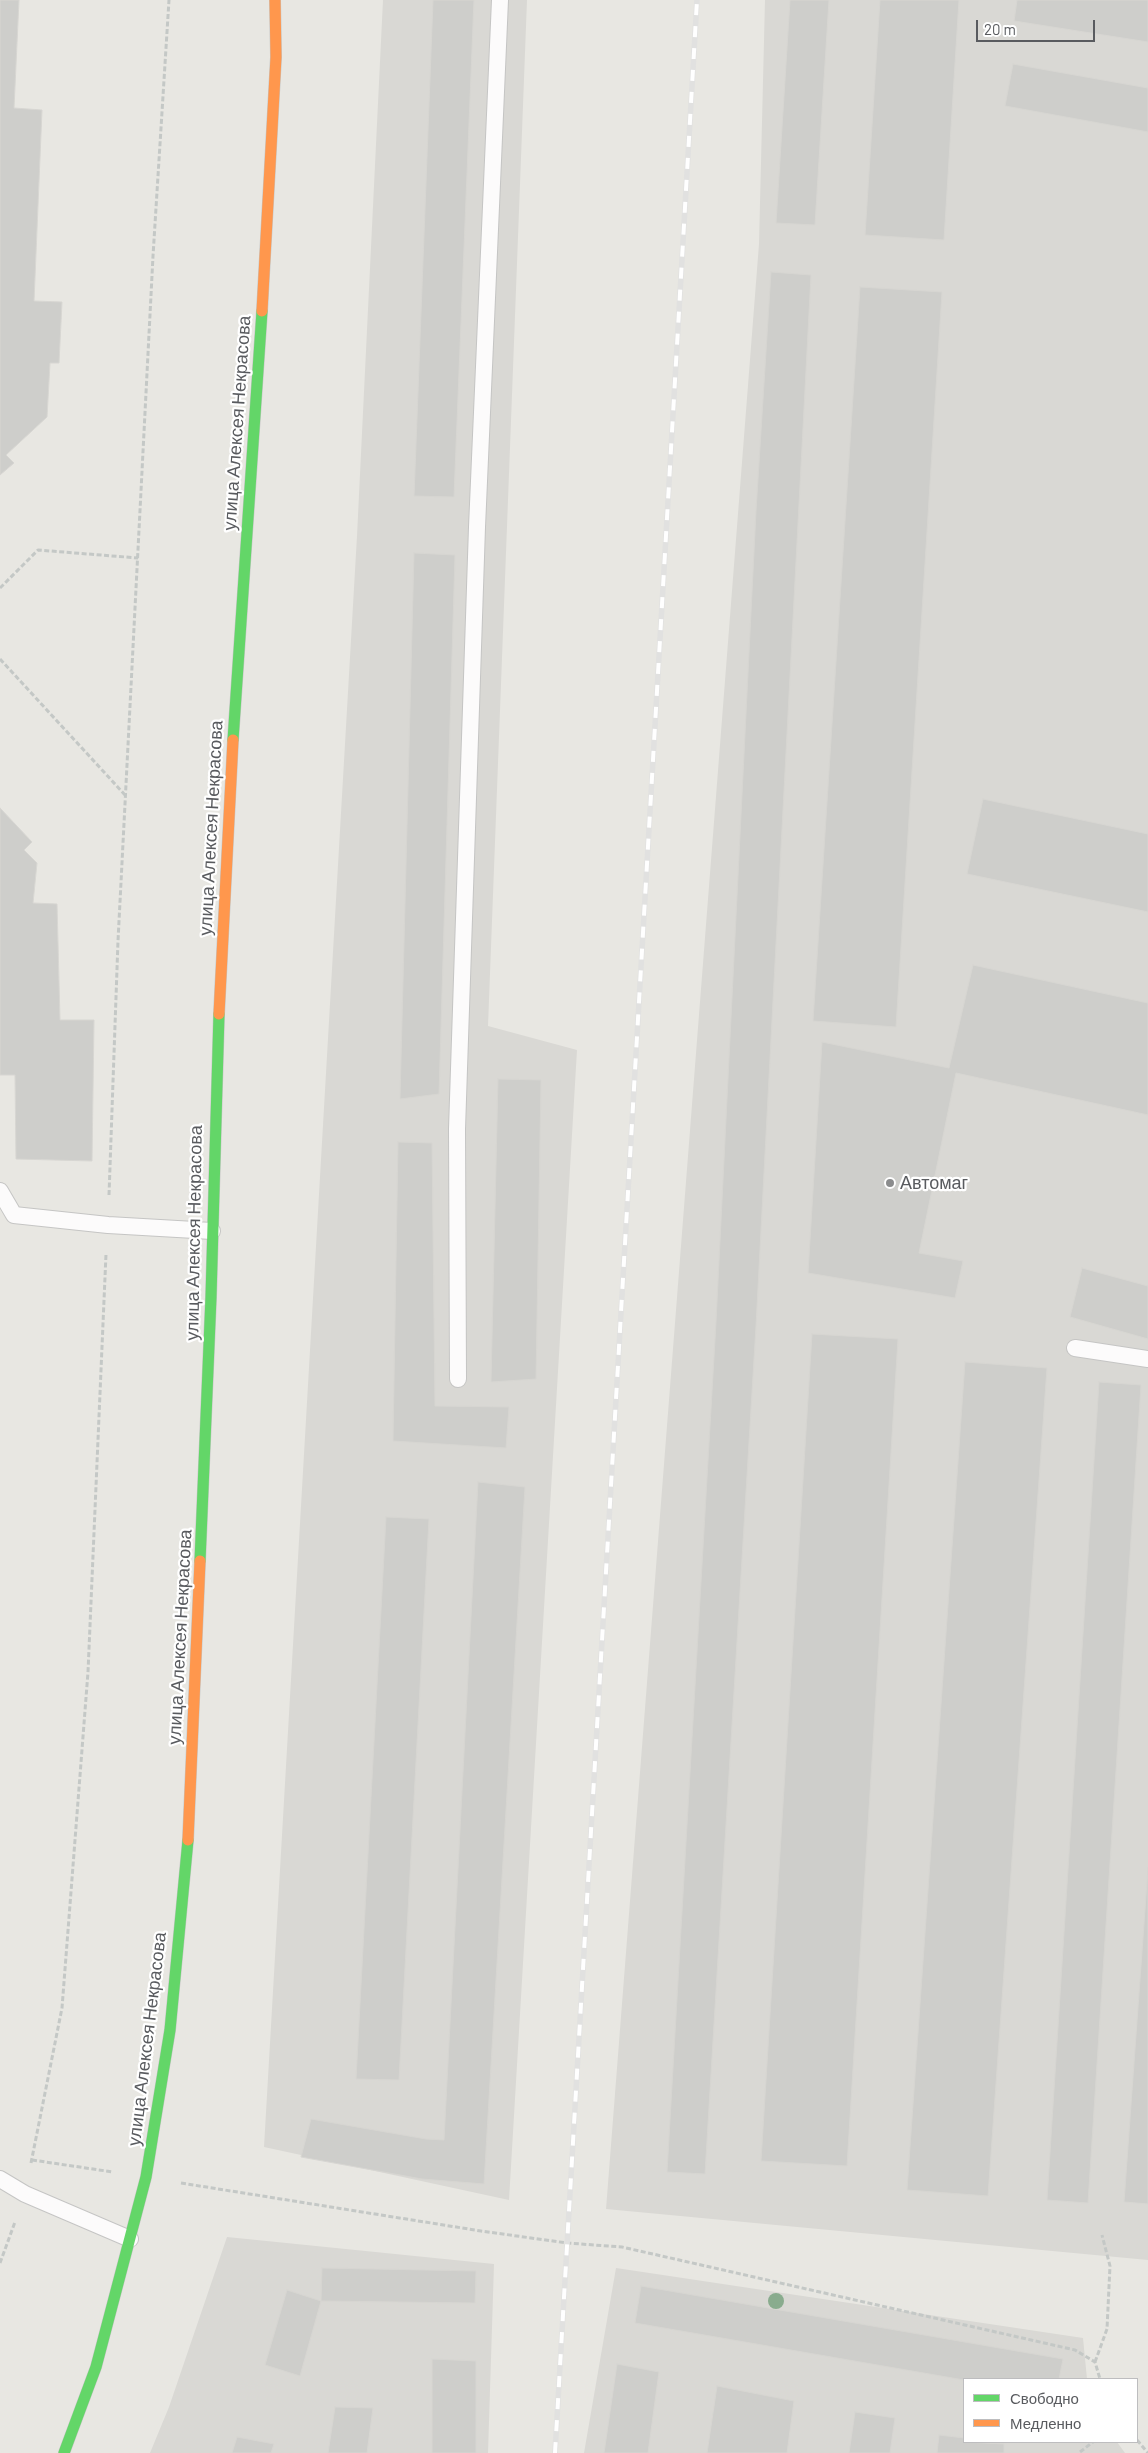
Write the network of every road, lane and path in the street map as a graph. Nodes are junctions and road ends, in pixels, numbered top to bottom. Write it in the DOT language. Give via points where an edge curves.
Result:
graph roads {
  1 [pos="169,0"];
  2 [pos="275,0"];
  3 [pos="500,0"];
  4 [pos="138,558"];
  5 [pos="0,588"];
  6 [pos="0,659"];
  7 [pos="126,796"];
  8 [pos="0,1191"];
  9 [pos="108,1225"];
  10 [pos="212,1231"];
  11 [pos="1075,1348"];
  12 [pos="1148,1358"];
  13 [pos="458,1379"];
  14 [pos="32,2160"];
  15 [pos="146,2177"];
  16 [pos="0,2179"];
  17 [pos="25,2194"];
  18 [pos="1102,2235"];
  19 [pos="130,2239"];
  20 [pos="0,2263"];
  21 [pos="1094,2362"];
  22 [pos="1100,2378"];
  23 [pos="1138,2441"];
  24 [pos="1092,2443"];
  25 [pos="1080,2452"];
  26 [pos="64,2453"];
  27 [pos="1148,2453"];
  1 -- 4 [label="path"];
  2 -- 10 [label="street, улица Алексея Некрасова" via="276,57 268,243 231,767 215,1087"];
  3 -- 13 [label="lane" via="457,1129"];
  4 -- 5 [label="path" via="38,550"];
  4 -- 7 [label="path"];
  6 -- 7 [label="path"];
  7 -- 9 [label="path"];
  8 -- 9 [label="lane" via="14,1215"];
  9 -- 10 [label="lane"];
  9 -- 14 [label="path" via="88,1672 63,1998"];
  10 -- 15 [label="street, улица Алексея Некрасова" via="186,1855 170,2030"];
  11 -- 12 [label="lane"];
  14 -- 15 [label="path"];
  14 -- 17 [label="path"];
  15 -- 19 [label="street, улица Алексея Некрасова"];
  15 -- 21 [label="path" via="481,2231 622,2247 1074,2350"];
  16 -- 17 [label="lane"];
  17 -- 19 [label="lane"];
  17 -- 20 [label="path"];
  18 -- 21 [label="path" via="1110,2266 1107,2329"];
  19 -- 26 [label="street, улица Алексея Некрасова" via="96,2367"];
  21 -- 22 [label="path"];
  23 -- 27 [label="path"];
  24 -- 25 [label="path"];
}
